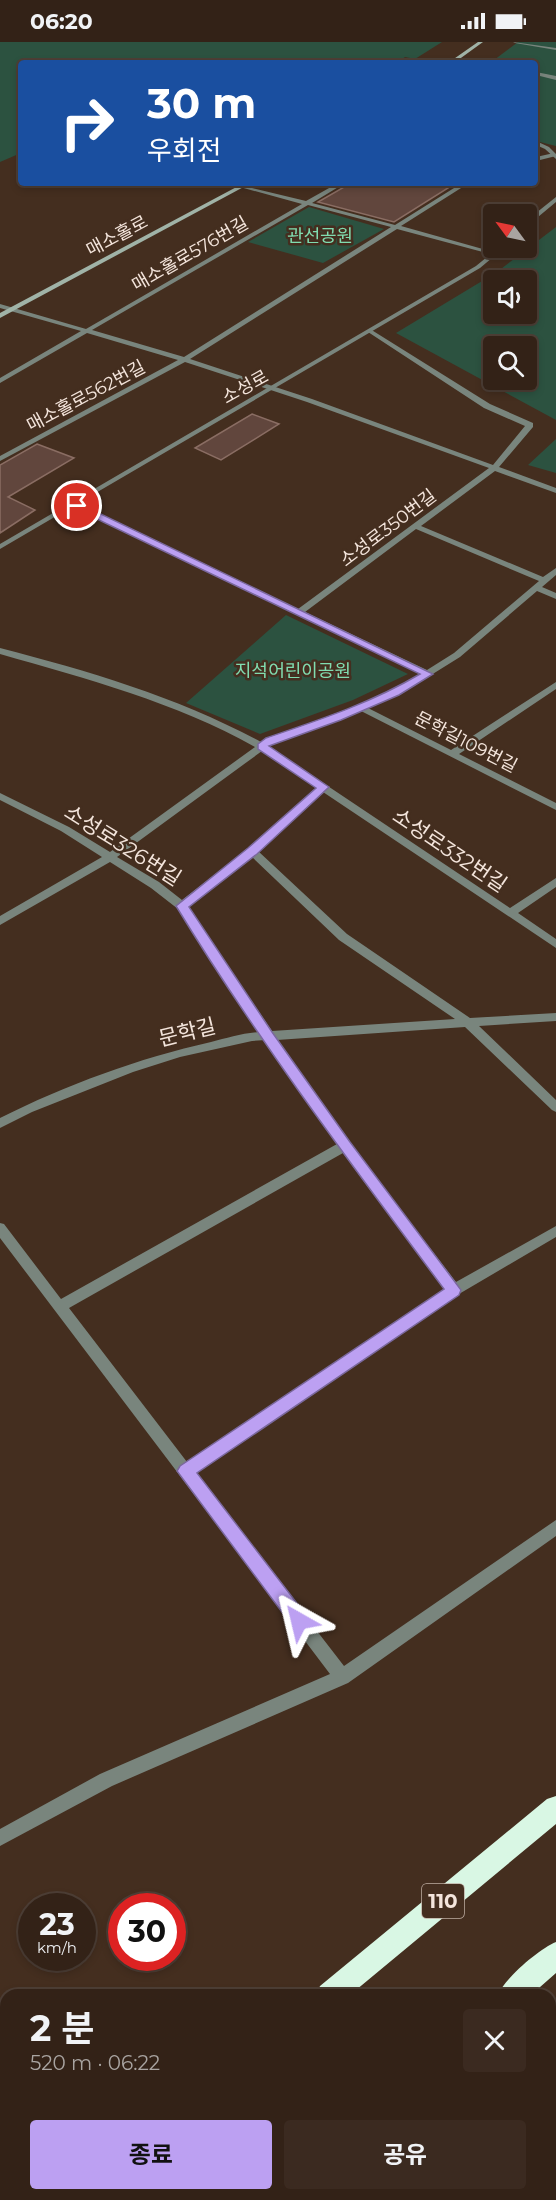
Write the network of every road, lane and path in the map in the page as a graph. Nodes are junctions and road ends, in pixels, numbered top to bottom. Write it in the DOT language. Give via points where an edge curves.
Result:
graph roads {
  1 [pos="481,42"];
  2 [pos="515,42"];
  3 [pos="556,49"];
  4 [pos="456,60"];
  5 [pos="538,74"];
  6 [pos="556,78"];
  7 [pos="538,144"];
  8 [pos="555,156"];
  9 [pos="538,159"];
  10 [pos="241,186"];
  11 [pos="252,186"];
  12 [pos="337,186"];
  13 [pos="461,186"];
  14 [pos="556,199"];
  15 [pos="307,203"];
  16 [pos="537,215"];
  17 [pos="396,227"];
  18 [pos="483,247"];
  19 [pos="488,258"];
  20 [pos="0,306"];
  21 [pos="12,310"];
  22 [pos="0,316"];
  23 [pos="87,331"];
  24 [pos="370,331"];
  25 [pos="185,359"];
  26 [pos="0,381"];
  27 [pos="274,387"];
  28 [pos="0,459"];
  29 [pos="494,468"];
  30 [pos="556,491"];
  31 [pos="71,503"];
  32 [pos="416,526"];
  33 [pos="0,547"];
  34 [pos="556,571"];
  35 [pos="545,581"];
  36 [pos="537,588"];
  37 [pos="556,596"];
  38 [pos="299,612"];
  39 [pos="0,651"];
  40 [pos="428,674"];
  41 [pos="556,685"];
  42 [pos="361,708"];
  43 [pos="261,746"];
  44 [pos="452,754"];
  45 [pos="323,787"];
  46 [pos="0,796"];
  47 [pos="556,807"];
  48 [pos="252,851"];
  49 [pos="110,857"];
  50 [pos="556,882"];
  51 [pos="182,906"];
  52 [pos="511,913"];
  53 [pos="0,921"];
  54 [pos="556,944"];
  55 [pos="556,1017"];
  56 [pos="467,1022"];
  57 [pos="268,1035"];
  58 [pos="556,1107"];
  59 [pos="0,1123"];
  60 [pos="345,1146"];
  61 [pos="0,1228"];
  62 [pos="556,1231"];
  63 [pos="454,1290"];
  64 [pos="60,1306"];
  65 [pos="186,1471"];
  66 [pos="556,1527"];
  67 [pos="342,1677"];
  68 [pos="556,1808"];
  69 [pos="0,1838"];
  70 [pos="556,1956"];
  71 [pos="336,1989"];
  72 [pos="518,1989"];
  1 -- 4 [label="main road"];
  2 -- 3 [label="street"];
  5 -- 6 [label="street"];
  7 -- 8 [label="street"];
  8 -- 9 [label="street"];
  10 -- 21 [label="main road, 매소홀로"];
  11 -- 15 [label="street"];
  12 -- 15 [label="street, 매소홀로576번길"];
  13 -- 17 [label="street"];
  14 -- 16 [label="street"];
  15 -- 17 [label="street"];
  15 -- 23 [label="street, 매소홀로576번길"];
  17 -- 18 [label="street"];
  17 -- 25 [label="street"];
  19 -- 24 [label="street, 소성로"];
  20 -- 21 [label="street"];
  21 -- 22 [label="main road, 매소홀로"];
  21 -- 23 [label="street"];
  23 -- 25 [label="street"];
  23 -- 26 [label="street"];
  24 -- 27 [label="street, 소성로"];
  24 -- 29 [label="street, 소성로350번길" via="487,406 530,425"];
  25 -- 27 [label="street"];
  25 -- 28 [label="street, 매소홀로562번길"];
  27 -- 29 [label="street"];
  27 -- 31 [label="street, 소성로"];
  29 -- 30 [label="street"];
  29 -- 32 [label="street, 소성로350번길"];
  31 -- 33 [label="street, 소성로"];
  31 -- 38 [label="street"];
  32 -- 35 [label="street"];
  32 -- 38 [label="street, 소성로350번길"];
  34 -- 35 [label="street"];
  35 -- 36 [label="street"];
  36 -- 37 [label="street"];
  36 -- 40 [label="street" via="458,655"];
  38 -- 40 [label="street"];
  39 -- 43 [label="street, 소성로332번길" via="156,700"];
  40 -- 42 [label="street"];
  41 -- 44 [label="street"];
  42 -- 43 [label="street"];
  42 -- 44 [label="street, 문학길109번길"];
  43 -- 45 [label="street, 소성로332번길"];
  43 -- 49 [label="street"];
  44 -- 47 [label="street, 문학길109번길"];
  45 -- 48 [label="street"];
  45 -- 52 [label="street, 소성로332번길"];
  46 -- 49 [label="street, 소성로326번길"];
  48 -- 51 [label="street"];
  48 -- 56 [label="street" via="343,937"];
  49 -- 51 [label="street, 소성로326번길"];
  49 -- 53 [label="street"];
  50 -- 52 [label="street"];
  51 -- 57 [label="street, 소성로326번길"];
  52 -- 54 [label="street, 소성로332번길"];
  55 -- 56 [label="street, 문학길"];
  56 -- 57 [label="street, 문학길"];
  56 -- 58 [label="street"];
  57 -- 59 [label="street, 문학길" via="180,1053 129,1069"];
  57 -- 60 [label="street, 소성로326번길"];
  60 -- 63 [label="street, 소성로326번길"];
  60 -- 64 [label="street"];
  61 -- 64 [label="street"];
  62 -- 63 [label="street"];
  63 -- 65 [label="street"];
  64 -- 65 [label="street"];
  65 -- 67 [label="street"];
  66 -- 67 [label="street"];
  67 -- 69 [label="street" via="106,1780"];
  68 -- 71 [label="highway, 110"];
  70 -- 72 [label="highway"];
}
